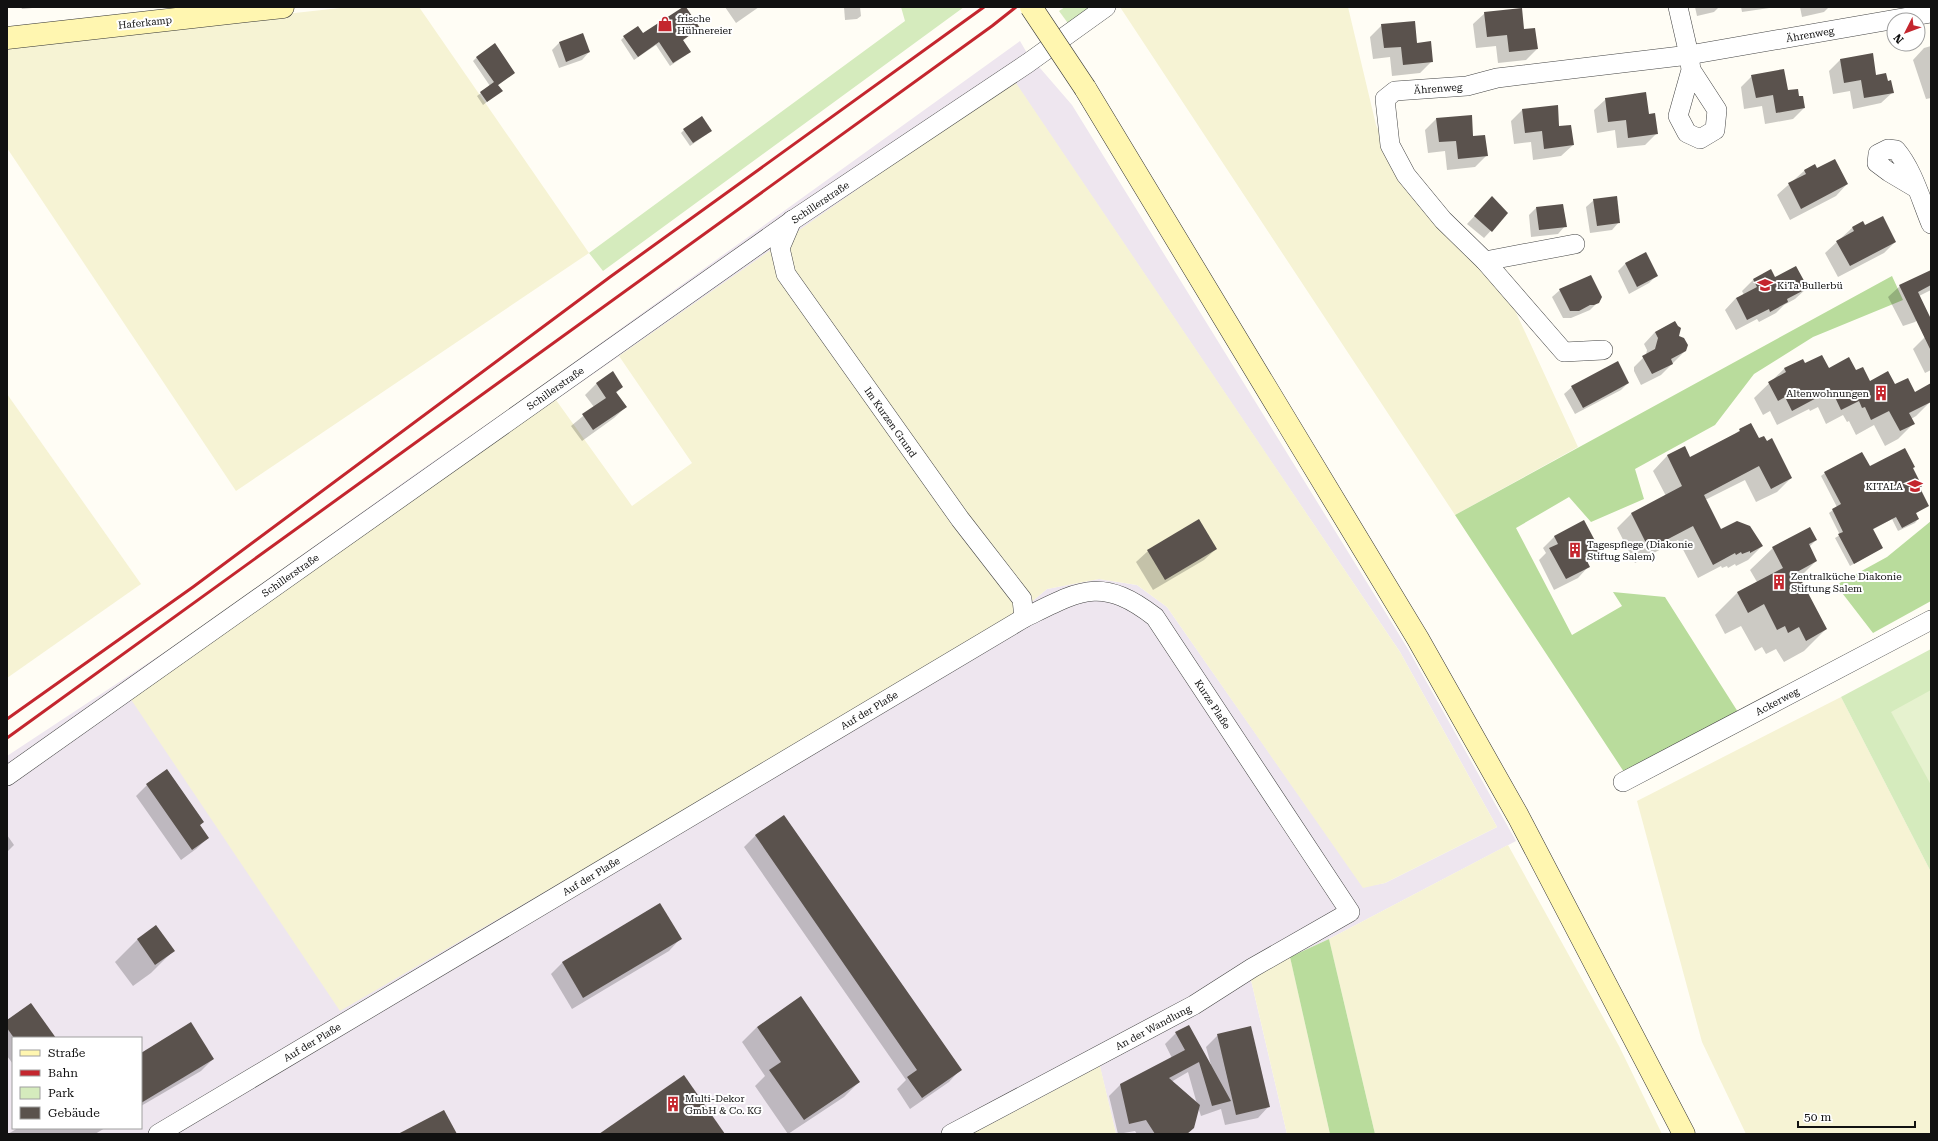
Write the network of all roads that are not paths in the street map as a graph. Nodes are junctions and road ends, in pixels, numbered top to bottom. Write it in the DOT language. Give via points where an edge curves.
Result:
graph roads {
  1 [pos="283,7"];
  2 [pos="1031,7"];
  3 [pos="1106,7"];
  4 [pos="1678,7"];
  5 [pos="1931,13"];
  6 [pos="7,38"];
  7 [pos="1690,63"];
  8 [pos="1916,188"];
  9 [pos="793,220"];
  10 [pos="1931,224"];
  11 [pos="1575,244"];
  12 [pos="1485,261"];
  13 [pos="1603,350"];
  14 [pos="1024,618"];
  15 [pos="1931,620"];
  16 [pos="7,776"];
  17 [pos="1623,782"];
  18 [pos="1350,912"];
  19 [pos="158,1134"];
  20 [pos="951,1134"];
  21 [pos="1684,1134"];
  1 -- 6 [label="main road, Haferkamp"];
  2 -- 21 [label="main road, bridge" via="1085,88 1418,639 1522,825"];
  3 -- 9 [label="street, Schillerstraße" via="1028,63"];
  4 -- 7 [label="street"];
  5 -- 7 [label="street, Ährenweg"];
  7 -- 12 [label="street, Ährenweg" via="1497,78 1467,86 1395,91 1385,99 1390,144 1406,175 1443,220"];
  8 -- 10 [label="street"];
  9 -- 14 [label="street, Im Kurzen Grund" via="780,248 786,274 960,519 1022,599"];
  9 -- 16 [label="street, Schillerstraße"];
  11 -- 12 [label="street"];
  12 -- 13 [label="street, Ährenweg" via="1564,352"];
  14 -- 18 [label="street, Kurze Plaße" via="1072,594 1097,591 1116,593 1138,604 1155,617"];
  14 -- 19 [label="street, Auf der Plaße"];
  15 -- 17 [label="street, Ackerweg"];
  18 -- 20 [label="street, An der Wandlung" via="1252,968 1194,1005"];
}
